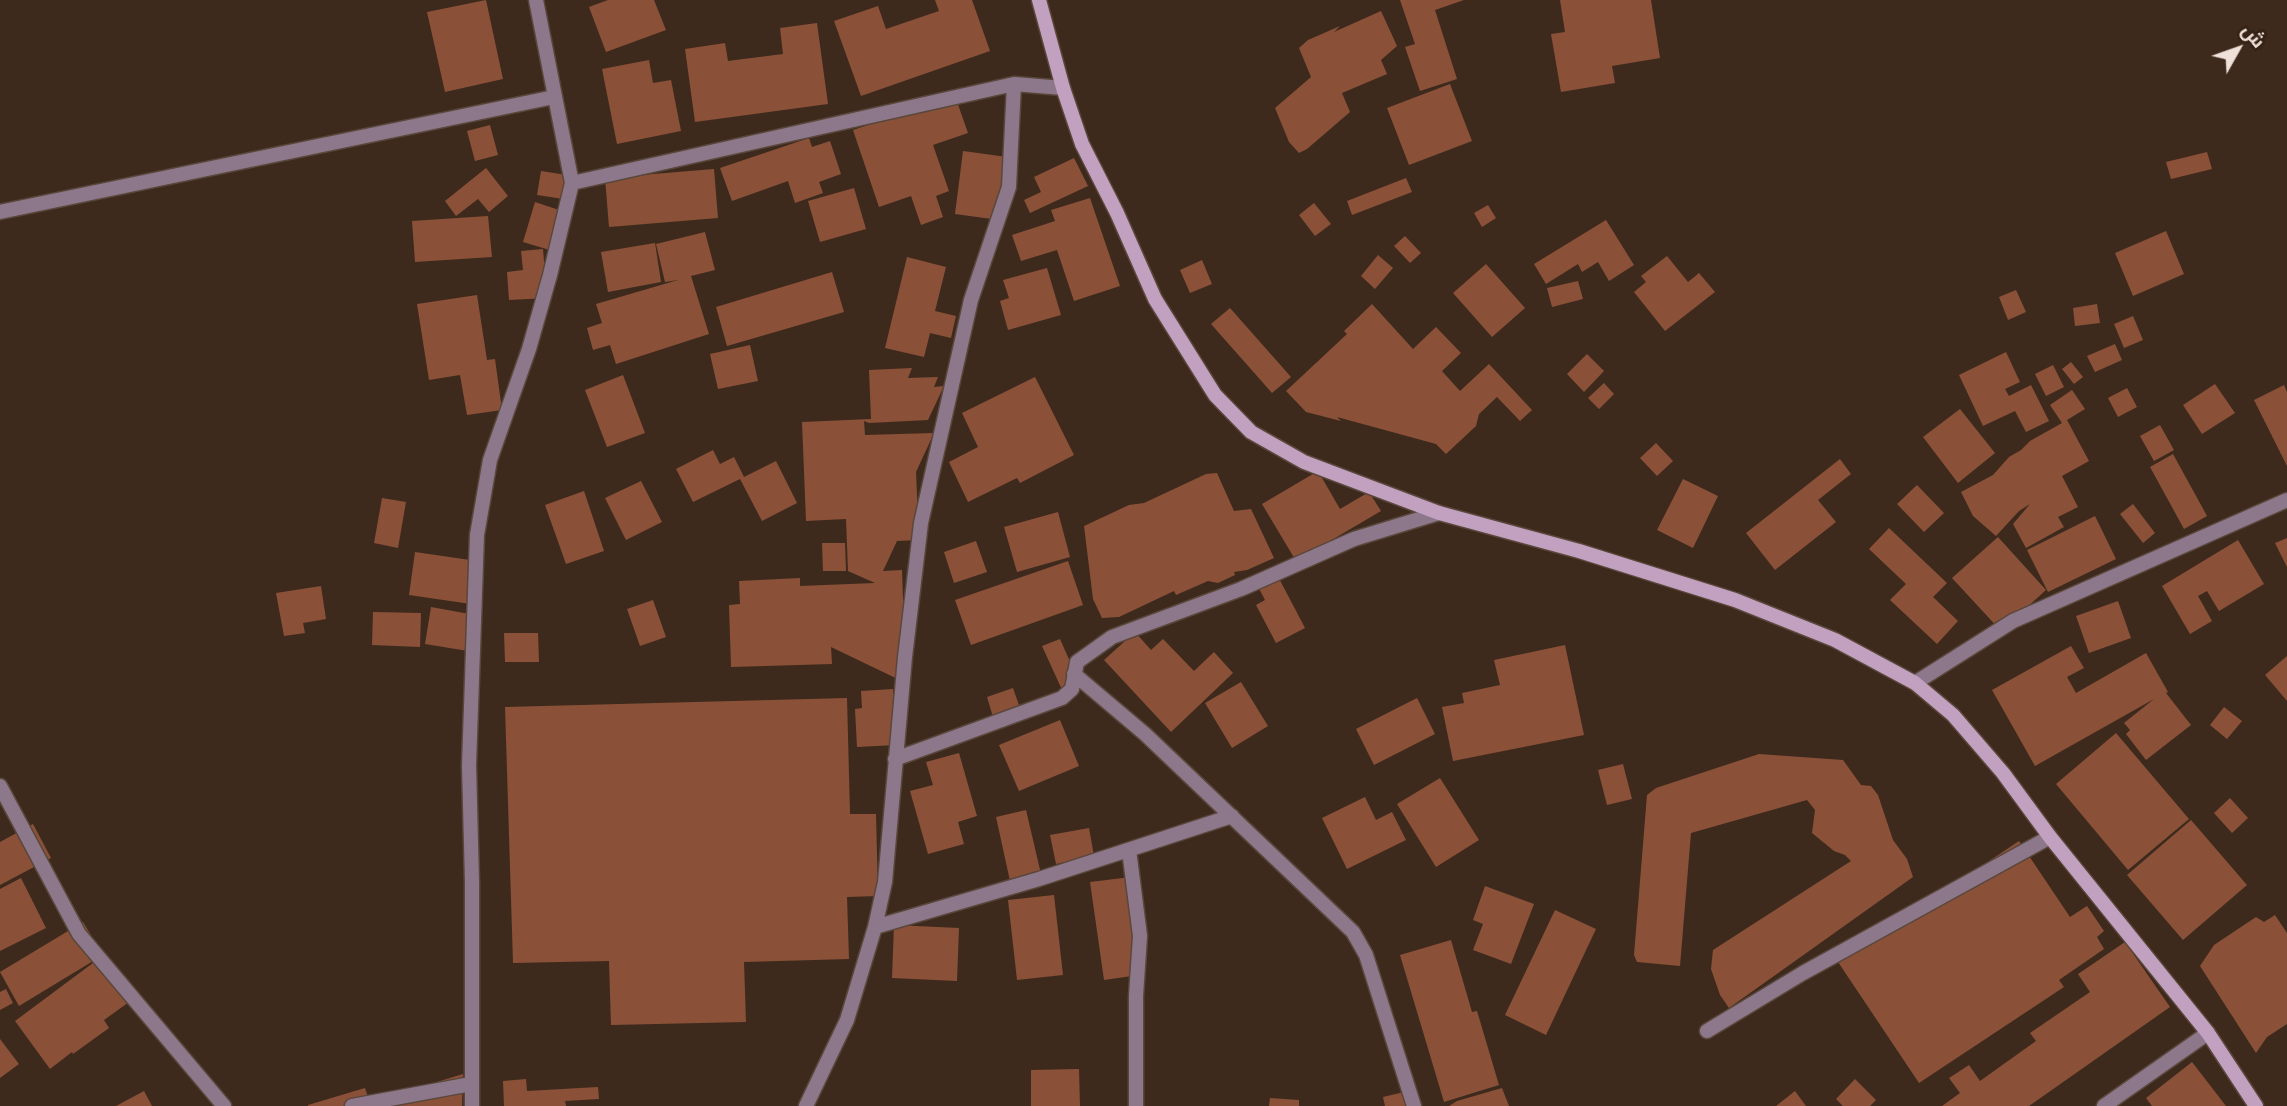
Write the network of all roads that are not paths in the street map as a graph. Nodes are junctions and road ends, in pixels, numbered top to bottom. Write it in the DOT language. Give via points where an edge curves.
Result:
graph roads {
  1 [pos="536,0"];
  2 [pos="1039,0"];
  3 [pos="1014,84"];
  4 [pos="1063,88"];
  5 [pos="554,97"];
  6 [pos="572,183"];
  7 [pos="0,212"];
  8 [pos="2287,500"];
  9 [pos="1439,513"];
  10 [pos="1074,674"];
  11 [pos="1915,683"];
  12 [pos="895,759"];
  13 [pos="0,786"];
  14 [pos="1233,816"];
  15 [pos="2050,837"];
  16 [pos="1129,850"];
  17 [pos="875,927"];
  18 [pos="1707,1031"];
  19 [pos="2208,1033"];
  20 [pos="471,1084"];
  21 [pos="224,1106"];
  22 [pos="352,1106"];
  23 [pos="472,1106"];
  24 [pos="806,1106"];
  25 [pos="1136,1106"];
  26 [pos="1414,1106"];
  27 [pos="2104,1106"];
  28 [pos="2256,1106"];
  1 -- 5 [label="street"];
  2 -- 4 [label="main road"];
  3 -- 4 [label="street"];
  3 -- 6 [label="street"];
  3 -- 12 [label="street" via="1009,187 971,300 921,523"];
  4 -- 9 [label="main road" via="1082,144 1155,299 1215,395 1251,432 1304,462"];
  5 -- 6 [label="street"];
  5 -- 7 [label="street"];
  6 -- 20 [label="street" via="529,349 490,460 477,535 469,765"];
  8 -- 11 [label="street" via="2013,621"];
  9 -- 10 [label="street" via="1354,539 1241,589 1112,637 1080,658"];
  9 -- 11 [label="main road" via="1735,600 1835,640"];
  10 -- 12 [label="street" via="1072,689 1062,698"];
  10 -- 14 [label="street"];
  11 -- 15 [label="main road" via="1953,715"];
  12 -- 17 [label="street" via="885,883"];
  13 -- 21 [label="street" via="79,934"];
  14 -- 16 [label="street"];
  14 -- 26 [label="street" via="1353,932 1366,954"];
  15 -- 18 [label="street"];
  15 -- 19 [label="main road"];
  16 -- 17 [label="street"];
  16 -- 25 [label="street" via="1140,936"];
  17 -- 24 [label="street" via="846,1020"];
  19 -- 27 [label="street"];
  19 -- 28 [label="main road"];
  20 -- 22 [label="street"];
  20 -- 23 [label="street"];
}
